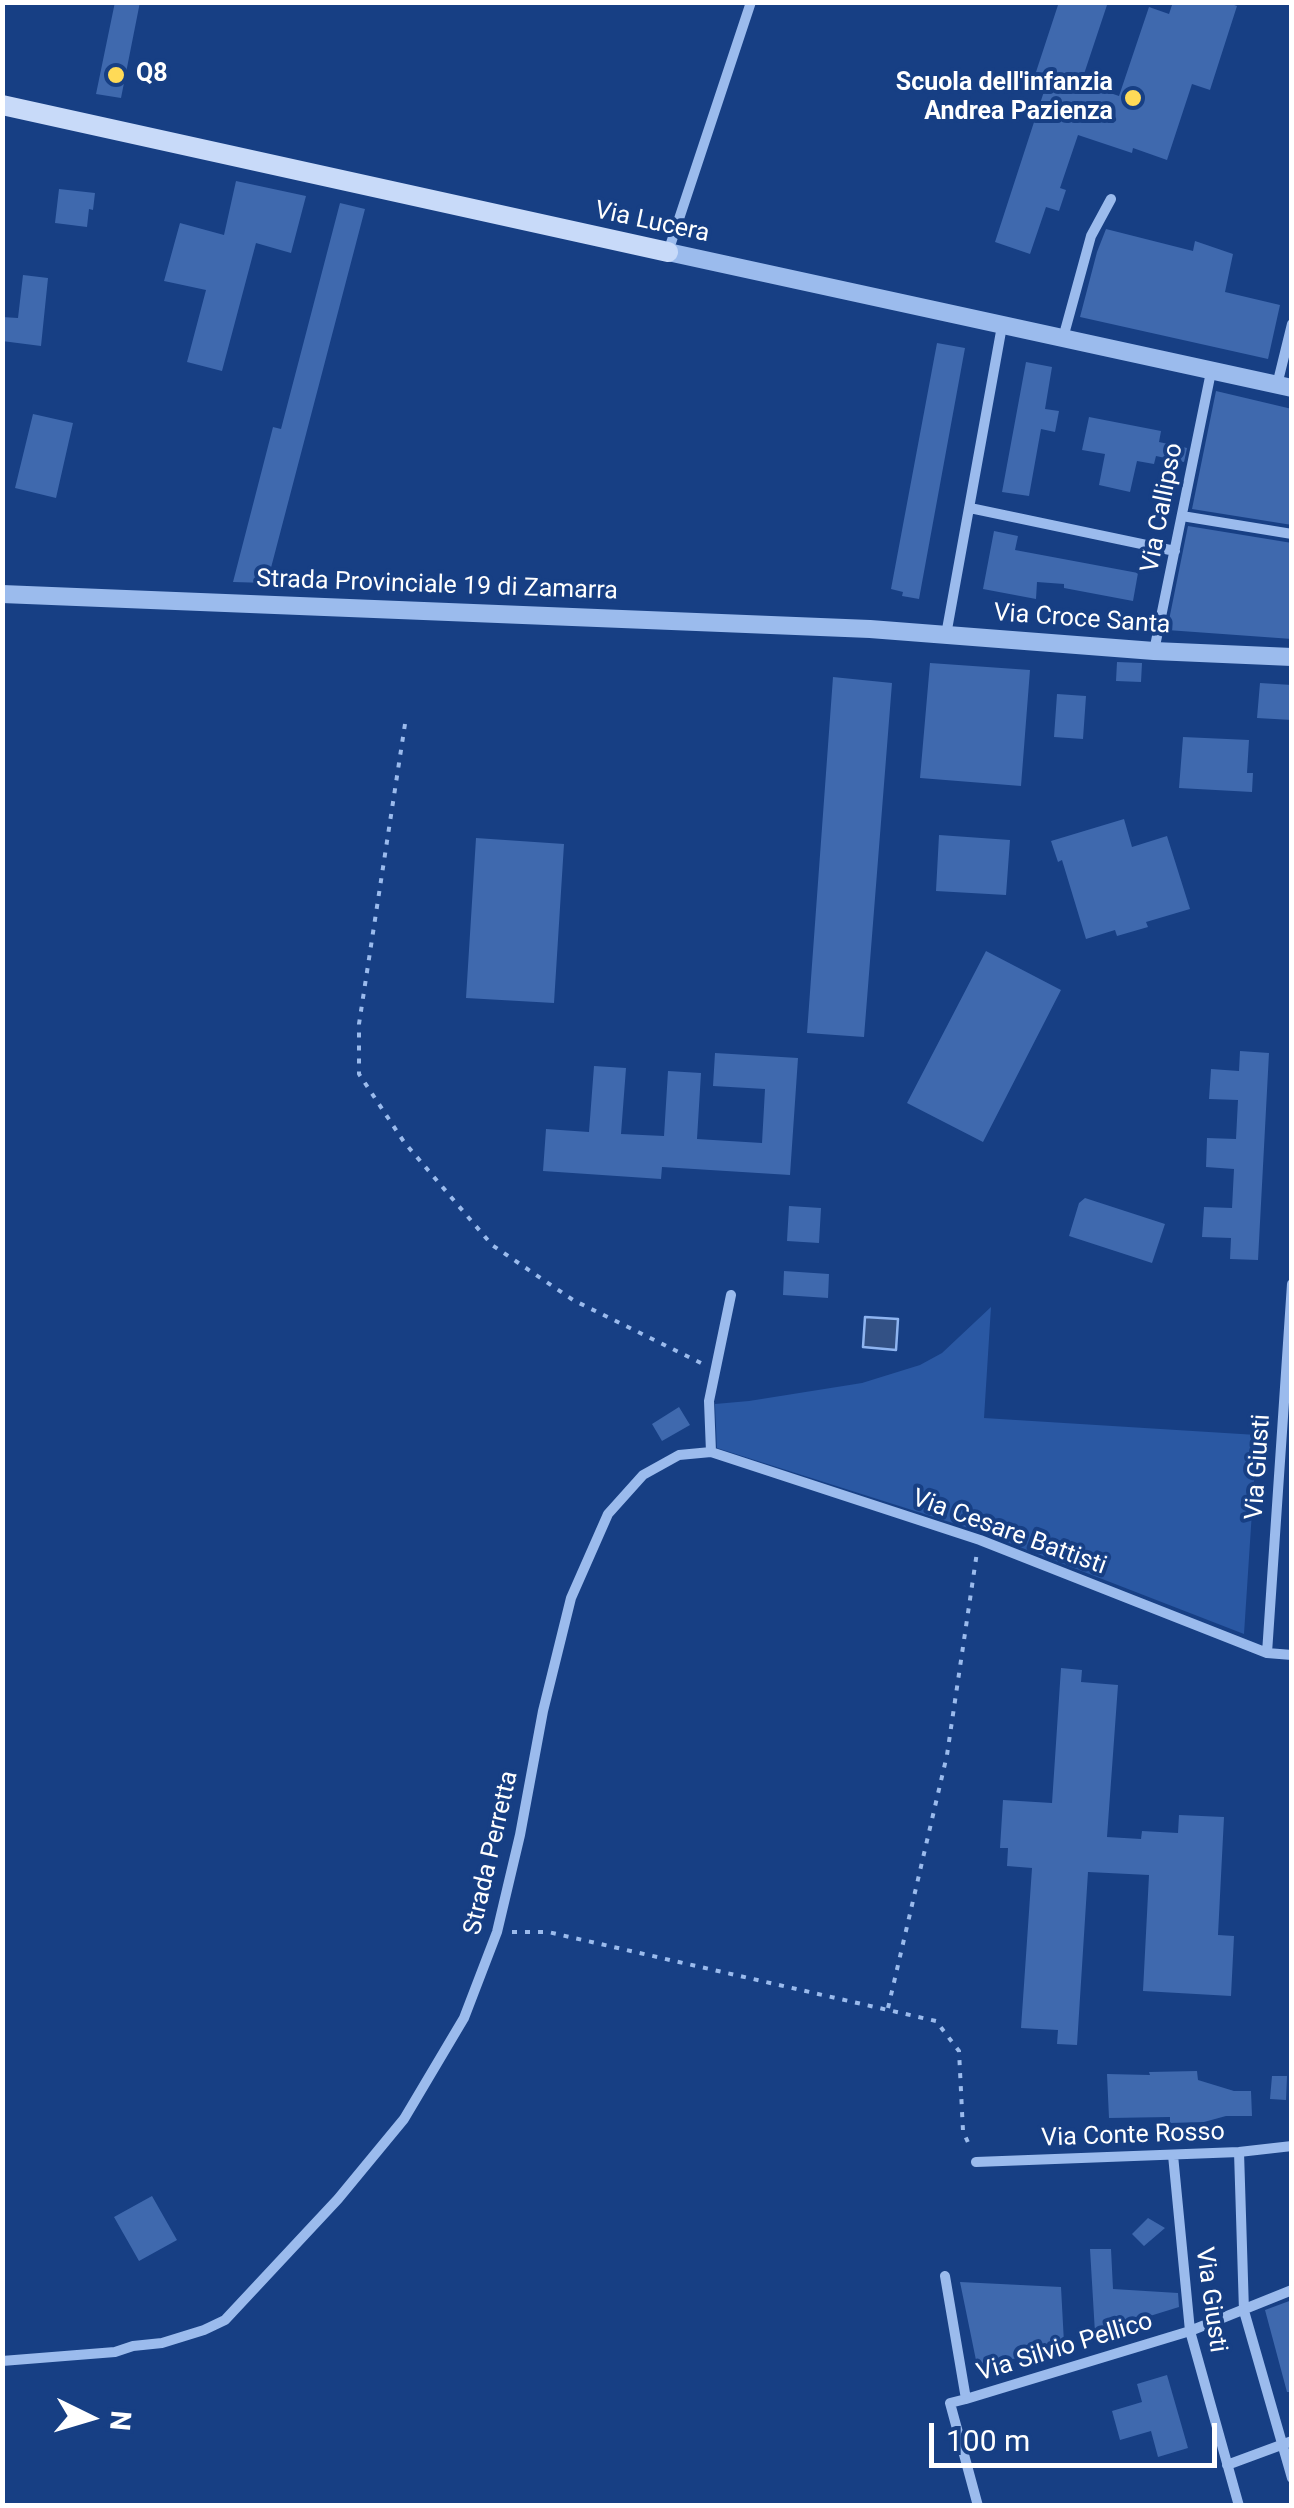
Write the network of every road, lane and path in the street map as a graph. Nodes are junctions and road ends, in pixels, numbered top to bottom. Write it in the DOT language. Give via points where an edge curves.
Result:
graph roads {
  1 [pos="751,2"];
  2 [pos="2,105"];
  3 [pos="1111,199"];
  4 [pos="668,252"];
  5 [pos="1292,324"];
  6 [pos="1002,326"];
  7 [pos="1063,338"];
  8 [pos="1210,372"];
  9 [pos="1284,387"];
  10 [pos="970,508"];
  11 [pos="1182,516"];
  12 [pos="1292,534"];
  13 [pos="1175,551"];
  14 [pos="2,594"];
  15 [pos="870,630"];
  16 [pos="946,635"];
  17 [pos="1154,652"];
  18 [pos="1292,657"];
  19 [pos="405,724"];
  20 [pos="1292,1284"];
  21 [pos="732,1295"];
  22 [pos="714,1369"];
  23 [pos="710,1452"];
  24 [pos="980,1540"];
  25 [pos="1267,1653"];
  26 [pos="1292,1655"];
  27 [pos="497,1932"];
  28 [pos="888,2008"];
  29 [pos="1292,2146"];
  30 [pos="1238,2152"];
  31 [pos="1174,2155"];
  32 [pos="976,2162"];
  33 [pos="945,2276"];
  34 [pos="1292,2290"];
  35 [pos="1244,2311"];
  36 [pos="1190,2331"];
  37 [pos="2,2361"];
  38 [pos="966,2398"];
  39 [pos="1287,2442"];
  40 [pos="1228,2465"];
  41 [pos="1292,2478"];
  42 [pos="978,2506"];
  43 [pos="1239,2506"];
  1 -- 4 [label="street"];
  2 -- 4 [label="main road, Via Lucera"];
  3 -- 7 [label="street" via="1091,236"];
  4 -- 6 [label="street, Via Lucera"];
  5 -- 9 [label="street"];
  6 -- 7 [label="street, Via Lucera"];
  6 -- 10 [label="street"];
  7 -- 8 [label="street, Via Lucera"];
  8 -- 9 [label="street, Via Lucera"];
  8 -- 11 [label="street, Via Callipso"];
  10 -- 13 [label="street"];
  10 -- 16 [label="street"];
  11 -- 12 [label="street"];
  11 -- 13 [label="street, Via Callipso"];
  13 -- 17 [label="street, Via Callipso"];
  14 -- 15 [label="street, Strada Provinciale 19 di Zamarra"];
  15 -- 16 [label="street, Via Croce Santa"];
  16 -- 17 [label="street, Via Croce Santa"];
  17 -- 18 [label="street, Via Croce Santa"];
  19 -- 22 [label="path" via="358,1024 359,1074 404,1142 492,1245 573,1300"];
  20 -- 25 [label="street, Via Giusti"];
  21 -- 22 [label="street"];
  22 -- 23 [label="street"];
  23 -- 24 [label="street, Via Cesare Battisti"];
  23 -- 27 [label="street, Strada Perretta" via="679,1455 644,1475 608,1514 571,1598"];
  24 -- 25 [label="street, Via Cesare Battisti"];
  24 -- 28 [label="path" via="947,1756"];
  25 -- 26 [label="street, Via Cesare Battisti"];
  27 -- 28 [label="path" via="548,1932"];
  27 -- 37 [label="street, Strada Perretta" via="464,2018 404,2119 225,2320 115,2352"];
  28 -- 32 [label="path" via="936,2020 959,2051 962,2132"];
  29 -- 30 [label="street, Via Conte Rosso"];
  30 -- 31 [label="street, Via Conte Rosso"];
  30 -- 35 [label="street, Via Giusti"];
  31 -- 32 [label="street, Via Conte Rosso"];
  31 -- 36 [label="street, Via Giusti"];
  33 -- 38 [label="street, Via Silvio Pellico"];
  34 -- 35 [label="street, Via Silvio Pellico"];
  35 -- 36 [label="street, Via Silvio Pellico"];
  35 -- 39 [label="street, Via Giusti"];
  36 -- 38 [label="street, Via Silvio Pellico"];
  36 -- 40 [label="street, Via Giusti"];
  38 -- 42 [label="street" via="950,2404"];
  39 -- 40 [label="street"];
  39 -- 41 [label="street, Via Giusti"];
  40 -- 43 [label="street, Via Giusti"];
}
